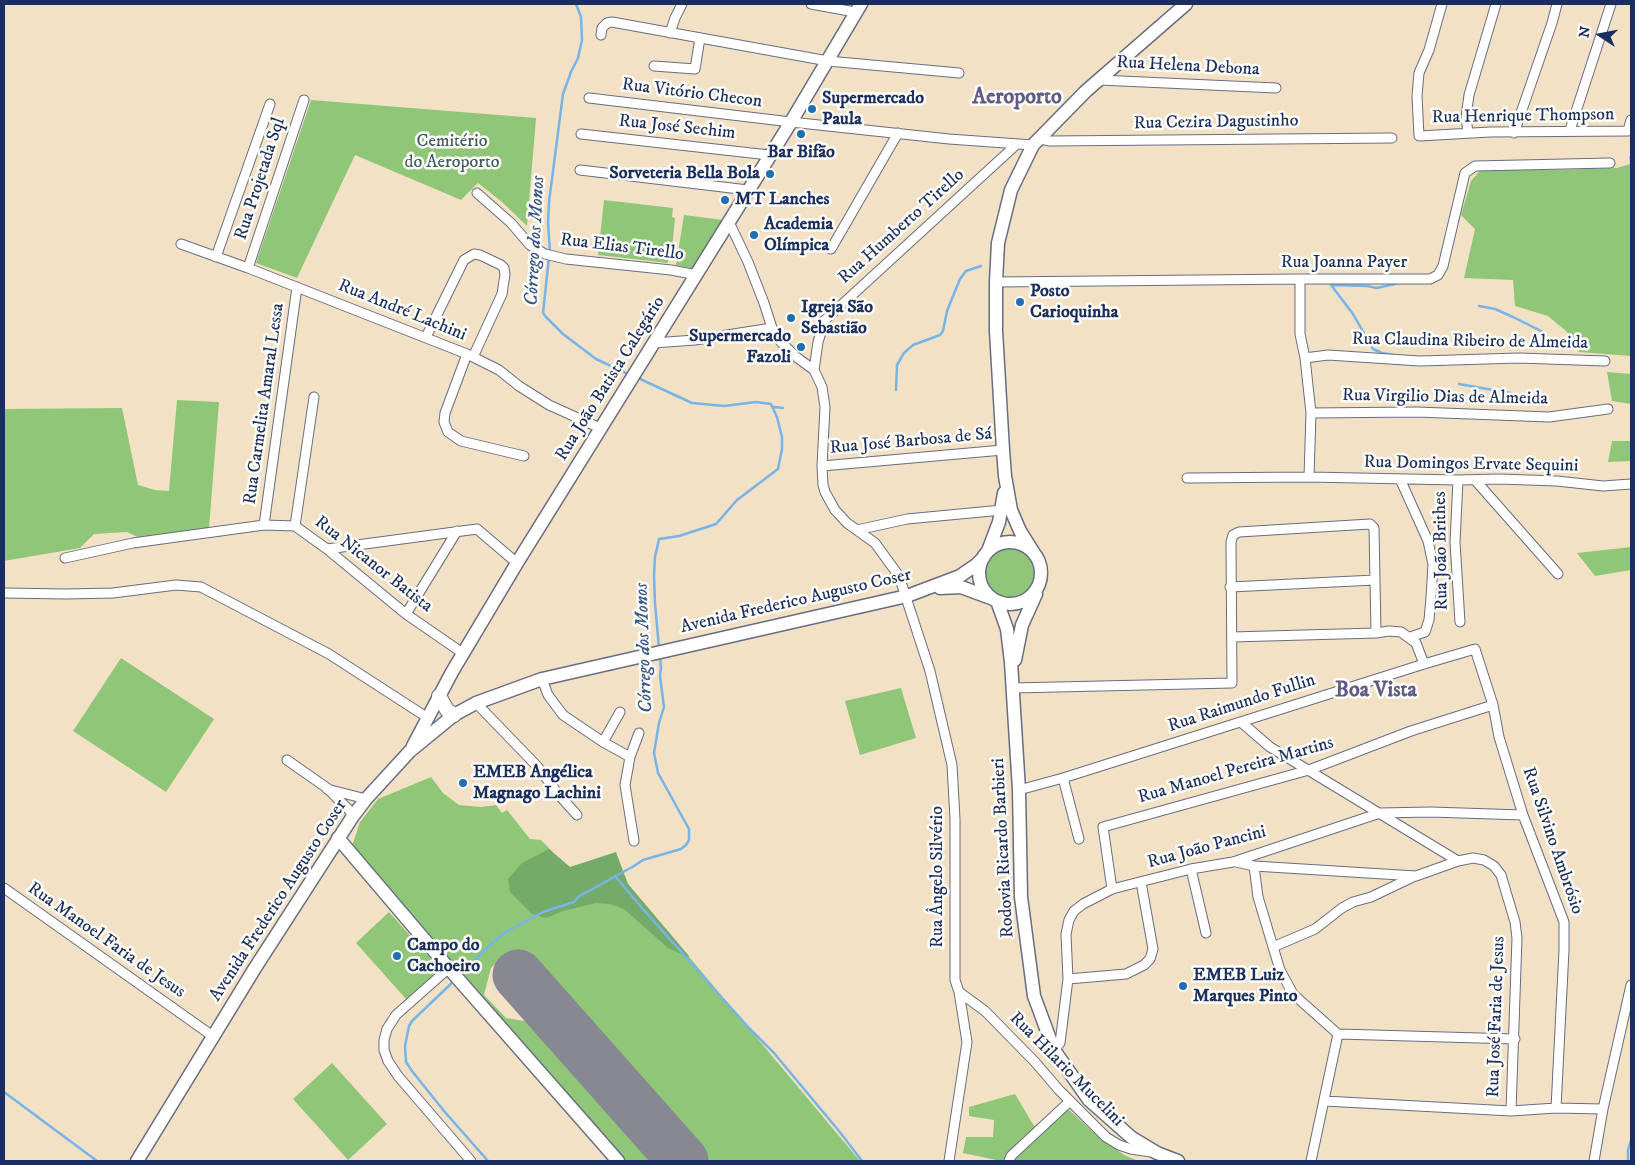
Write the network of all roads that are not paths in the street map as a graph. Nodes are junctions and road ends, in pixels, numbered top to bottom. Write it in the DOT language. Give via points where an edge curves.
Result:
graph roads {
  1 [pos="682,4"];
  2 [pos="811,4"];
  3 [pos="1186,4"];
  4 [pos="1442,4"];
  5 [pos="1496,4"];
  6 [pos="1557,4"];
  7 [pos="1611,4"];
  8 [pos="858,8"];
  9 [pos="670,33"];
  10 [pos="601,35"];
  11 [pos="700,38"];
  12 [pos="828,61"];
  13 [pos="654,66"];
  14 [pos="959,73"];
  15 [pos="1099,80"];
  16 [pos="1276,88"];
  17 [pos="589,98"];
  18 [pos="304,100"];
  19 [pos="270,104"];
  20 [pos="1631,120"];
  21 [pos="791,122"];
  22 [pos="1570,130"];
  23 [pos="898,133"];
  24 [pos="1468,133"];
  25 [pos="1514,133"];
  26 [pos="581,134"];
  27 [pos="1392,138"];
  28 [pos="1036,142"];
  29 [pos="1016,144"];
  30 [pos="769,155"];
  31 [pos="1610,163"];
  32 [pos="580,170"];
  33 [pos="748,190"];
  34 [pos="477,193"];
  35 [pos="729,222"];
  36 [pos="181,244"];
  37 [pos="831,250"];
  38 [pos="216,257"];
  39 [pos="248,268"];
  40 [pos="697,274"];
  41 [pos="1300,279"];
  42 [pos="996,282"];
  43 [pos="297,287"];
  44 [pos="772,328"];
  45 [pos="426,337"];
  46 [pos="654,343"];
  47 [pos="470,356"];
  48 [pos="1305,358"];
  49 [pos="1605,361"];
  50 [pos="814,370"];
  51 [pos="314,397"];
  52 [pos="1608,409"];
  53 [pos="1310,412"];
  54 [pos="600,428"];
  55 [pos="1003,450"];
  56 [pos="524,456"];
  57 [pos="822,466"];
  58 [pos="1005,476"];
  59 [pos="1309,477"];
  60 [pos="1187,478"];
  61 [pos="1400,479"];
  62 [pos="1458,480"];
  63 [pos="1475,480"];
  64 [pos="1631,484"];
  65 [pos="1002,510"];
  66 [pos="264,526"];
  67 [pos="295,526"];
  68 [pos="857,530"];
  69 [pos="457,531"];
  70 [pos="327,549"];
  71 [pos="986,554"];
  72 [pos="1035,555"];
  73 [pos="65,558"];
  74 [pos="517,563"];
  75 [pos="1558,574"];
  76 [pos="1375,580"];
  77 [pos="1039,583"];
  78 [pos="1230,587"];
  79 [pos="928,589"];
  80 [pos="4,593"];
  81 [pos="907,596"];
  82 [pos="995,600"];
  83 [pos="406,614"];
  84 [pos="1460,622"];
  85 [pos="1376,633"];
  86 [pos="1232,637"];
  87 [pos="1410,637"];
  88 [pos="1475,649"];
  89 [pos="464,654"];
  90 [pos="1424,664"];
  91 [pos="542,679"];
  92 [pos="1013,684"];
  93 [pos="439,696"];
  94 [pos="476,703"];
  95 [pos="1493,706"];
  96 [pos="620,712"];
  97 [pos="454,716"];
  98 [pos="428,718"];
  99 [pos="1240,722"];
  100 [pos="439,728"];
  101 [pos="639,732"];
  102 [pos="603,742"];
  103 [pos="410,751"];
  104 [pos="630,757"];
  105 [pos="286,760"];
  106 [pos="1308,770"];
  107 [pos="1063,778"];
  108 [pos="327,788"];
  109 [pos="1019,790"];
  110 [pos="366,800"];
  111 [pos="1380,813"];
  112 [pos="577,815"];
  113 [pos="1522,815"];
  114 [pos="353,816"];
  115 [pos="338,838"];
  116 [pos="1079,839"];
  117 [pos="634,842"];
  118 [pos="1458,861"];
  119 [pos="1233,862"];
  120 [pos="1254,866"];
  121 [pos="1191,869"];
  122 [pos="1416,876"];
  123 [pos="1141,882"];
  124 [pos="4,888"];
  125 [pos="1112,889"];
  126 [pos="1206,933"];
  127 [pos="1274,947"];
  128 [pos="453,974"];
  129 [pos="1068,979"];
  130 [pos="1631,986"];
  131 [pos="959,992"];
  132 [pos="1338,1034"];
  133 [pos="214,1037"];
  134 [pos="1515,1039"];
  135 [pos="1054,1050"];
  136 [pos="1070,1101"];
  137 [pos="1324,1101"];
  138 [pos="1556,1108"];
  139 [pos="1603,1109"];
  140 [pos="1511,1111"];
  141 [pos="1157,1153"];
  142 [pos="137,1161"];
  143 [pos="471,1161"];
  144 [pos="618,1161"];
  145 [pos="949,1161"];
  146 [pos="1009,1161"];
  147 [pos="1178,1161"];
  148 [pos="1311,1161"];
  149 [pos="1594,1161"];
  1 -- 9 [label="street"];
  2 -- 8 [label="street"];
  3 -- 15 [label="main road"];
  4 -- 24 [label="street, Rua Henrique Thompson" via="1429,50 1418,73 1419,136"];
  5 -- 24 [label="street" via="1469,95"];
  6 -- 25 [label="street"];
  7 -- 22 [label="street"];
  8 -- 12 [label="main road, Rua João Batista Calegário"];
  9 -- 10 [label="street" via="612,22 602,28"];
  9 -- 11 [label="street"];
  11 -- 12 [label="street"];
  11 -- 13 [label="street" via="695,69"];
  12 -- 14 [label="street"];
  12 -- 21 [label="main road, Rua João Batista Calegário"];
  15 -- 16 [label="street, Rua Helena Debona"];
  15 -- 28 [label="main road"];
  17 -- 21 [label="street, Rua Vitório Checon"];
  18 -- 39 [label="street, Rua Projetada Sql"];
  19 -- 38 [label="street, Rua Projetada Sql"];
  20 -- 22 [label="street, Rua Henrique Thompson" via="1628,131"];
  21 -- 23 [label="street, Rua Vitório Checon"];
  21 -- 30 [label="main road, Rua João Batista Calegário"];
  22 -- 25 [label="street, Rua Henrique Thompson"];
  23 -- 29 [label="street, Rua Cezira Dagustinho"];
  23 -- 37 [label="street"];
  24 -- 25 [label="street, Rua Henrique Thompson"];
  26 -- 30 [label="street, Rua José Sechim"];
  27 -- 28 [label="street, Rua Cezira Dagustinho"];
  28 -- 29 [label="street, Rua Cezira Dagustinho"];
  28 -- 42 [label="main road" via="1011,190 998,243"];
  29 -- 50 [label="street, Rua Humberto Tirello" via="825,320"];
  30 -- 33 [label="main road, Rua João Batista Calegário"];
  31 -- 41 [label="street, Rua Joanna Payer" via="1475,166 1465,173 1443,266 1430,280"];
  32 -- 33 [label="street"];
  33 -- 35 [label="main road, Rua João Batista Calegário"];
  34 -- 40 [label="street, Rua Elias Tirello" via="530,245 545,254"];
  35 -- 40 [label="main road, Rua João Batista Calegário"];
  35 -- 44 [label="street"];
  36 -- 38 [label="street, Rua André Lachini"];
  38 -- 39 [label="street, Rua André Lachini"];
  39 -- 43 [label="street, Rua André Lachini"];
  40 -- 46 [label="main road, Rua João Batista Calegário"];
  41 -- 42 [label="street, Rua Joanna Payer"];
  41 -- 48 [label="street" via="1300,334"];
  42 -- 55 [label="main road"];
  43 -- 45 [label="street, Rua André Lachini"];
  43 -- 66 [label="street, Rua Carmelita Amaral Lessa"];
  44 -- 46 [label="street"];
  44 -- 50 [label="street" via="781,342"];
  45 -- 47 [label="street, Rua André Lachini"];
  45 -- 47 [label="street" via="464,260 474,254 480,255 504,268 505,279 502,294"];
  46 -- 54 [label="main road, Rua João Batista Calegário"];
  47 -- 54 [label="street, Rua André Lachini" via="499,370 549,406"];
  47 -- 56 [label="street" via="445,413 448,432 461,441"];
  48 -- 49 [label="street, Rua Claudina Ribeiro de Almeida" via="1328,355 1420,361 1519,358"];
  48 -- 53 [label="street"];
  50 -- 57 [label="street, Rua Ângelo Silvério" via="822,387 824,407"];
  51 -- 67 [label="street, Rua Nicanor Batista"];
  52 -- 53 [label="street, Rua Virgilio Dias de Almeida" via="1543,418 1418,412"];
  53 -- 59 [label="street"];
  54 -- 74 [label="main road, Rua João Batista Calegário"];
  55 -- 57 [label="street, Rua José Barbosa de Sá"];
  55 -- 58 [label="main road"];
  57 -- 68 [label="street, Rua Ângelo Silvério" via="823,485 829,501"];
  58 -- 65 [label="main road"];
  58 -- 72 [label="main road" via="1011,510"];
  59 -- 60 [label="street, Rua Domingos Ervate Sequini"];
  59 -- 61 [label="street, Rua Domingos Ervate Sequini"];
  61 -- 62 [label="street, Rua Domingos Ervate Sequini"];
  61 -- 87 [label="street" via="1428,541 1433,564 1429,620 1425,632"];
  62 -- 63 [label="street, Rua Domingos Ervate Sequini"];
  62 -- 84 [label="street, Rua João Brithes" via="1455,542"];
  63 -- 64 [label="street, Rua Domingos Ervate Sequini" via="1558,481 1603,486"];
  63 -- 75 [label="street"];
  65 -- 68 [label="street" via="907,519"];
  65 -- 71 [label="main road"];
  66 -- 67 [label="street"];
  66 -- 73 [label="street" via="133,543"];
  67 -- 70 [label="street, Rua Nicanor Batista"];
  68 -- 81 [label="street, Rua Ângelo Silvério" via="875,543 892,565"];
  69 -- 70 [label="street"];
  69 -- 74 [label="street" via="477,529"];
  69 -- 83 [label="street"];
  70 -- 83 [label="street, Rua Nicanor Batista"];
  71 -- 72 [label="main road" via="997,545 1009,542 1026,546"];
  71 -- 79 [label="main road, Avenida Frederico Augusto Coser" via="960,576"];
  71 -- 82 [label="main road" via="980,568 980,579 984,590"];
  72 -- 77 [label="main road" via="1040,566"];
  74 -- 89 [label="main road, Rua João Batista Calegário"];
  76 -- 78 [label="street"];
  76 -- 78 [label="street" via="1374,528 1370,524 1239,532 1233,535 1231,542"];
  76 -- 85 [label="street"];
  77 -- 82 [label="main road" via="1033,593 1019,602 1008,604"];
  77 -- 92 [label="main road" via="1020,632"];
  78 -- 86 [label="street"];
  79 -- 81 [label="main road, Avenida Frederico Augusto Coser"];
  79 -- 82 [label="main road, Avenida Frederico Augusto Coser" via="961,586"];
  80 -- 98 [label="street" via="113,593 176,585 201,587 330,654"];
  81 -- 91 [label="main road, Avenida Frederico Augusto Coser"];
  81 -- 131 [label="street, Rua Ângelo Silvério" via="930,670 952,765 955,980"];
  82 -- 92 [label="main road" via="1007,629"];
  83 -- 89 [label="street, Rua Nicanor Batista"];
  85 -- 86 [label="street"];
  85 -- 87 [label="street" via="1401,632"];
  86 -- 92 [label="street" via="1232,683"];
  87 -- 90 [label="street" via="1416,643"];
  88 -- 90 [label="street, Rua Raimundo Fullin"];
  88 -- 95 [label="street, Rua Silvino Ambrósio"];
  89 -- 93 [label="main road, Rua João Batista Calegário"];
  90 -- 99 [label="street, Rua Raimundo Fullin"];
  91 -- 94 [label="main road, Avenida Frederico Augusto Coser"];
  91 -- 102 [label="street" via="548,696 563,715"];
  92 -- 109 [label="main road, Rodovia Ricardo Barbieri"];
  93 -- 97 [label="main road"];
  93 -- 98 [label="main road, Rua João Batista Calegário"];
  94 -- 97 [label="main road, Avenida Frederico Augusto Coser"];
  94 -- 112 [label="street" via="537,766"];
  95 -- 106 [label="street, Rua Manoel Pereira Martins" via="1411,731"];
  95 -- 113 [label="street, Rua Silvino Ambrósio"];
  96 -- 102 [label="street"];
  97 -- 100 [label="main road, Avenida Frederico Augusto Coser"];
  98 -- 100 [label="main road"];
  98 -- 103 [label="main road, Rua João Batista Calegário"];
  99 -- 106 [label="street" via="1270,747"];
  99 -- 107 [label="street, Rua Raimundo Fullin"];
  100 -- 103 [label="main road, Avenida Frederico Augusto Coser"];
  101 -- 104 [label="street"];
  102 -- 104 [label="street"];
  103 -- 110 [label="main road, Avenida Frederico Augusto Coser"];
  104 -- 117 [label="street" via="625,786"];
  105 -- 108 [label="street"];
  106 -- 111 [label="street"];
  106 -- 125 [label="street, Rua Manoel Pereira Martins" via="1103,827"];
  107 -- 109 [label="street, Rua Raimundo Fullin"];
  107 -- 116 [label="street"];
  108 -- 110 [label="street"];
  108 -- 114 [label="street"];
  109 -- 135 [label="main road, Rodovia Ricardo Barbieri" via="1021,897 1034,996"];
  110 -- 114 [label="main road, Avenida Frederico Augusto Coser"];
  111 -- 113 [label="street, Rua João Pancini"];
  111 -- 118 [label="street"];
  111 -- 119 [label="street, Rua João Pancini"];
  113 -- 138 [label="street, Rua Silvino Ambrósio" via="1564,922"];
  114 -- 115 [label="main road, Avenida Frederico Augusto Coser"];
  115 -- 128 [label="main road"];
  115 -- 133 [label="main road, Avenida Frederico Augusto Coser"];
  118 -- 122 [label="street, Rua José Faria de Jesus"];
  118 -- 134 [label="street, Rua José Faria de Jesus" via="1473,858 1494,866 1507,894 1517,938"];
  119 -- 120 [label="street, Rua José Faria de Jesus"];
  119 -- 121 [label="street, Rua João Pancini"];
  120 -- 122 [label="street, Rua José Faria de Jesus"];
  120 -- 127 [label="street" via="1258,897"];
  121 -- 123 [label="street, Rua João Pancini"];
  121 -- 126 [label="street"];
  122 -- 127 [label="street" via="1353,902 1315,930"];
  123 -- 125 [label="street, Rua João Pancini"];
  123 -- 129 [label="street" via="1153,949 1150,959 1126,974"];
  124 -- 133 [label="street, Rua Manoel Faria de Jesus"];
  125 -- 129 [label="street, Rua João Pancini" via="1083,904 1069,920 1066,934"];
  127 -- 132 [label="street" via="1280,970 1293,994"];
  128 -- 143 [label="street" via="396,1015 387,1029 384,1050 398,1076"];
  128 -- 144 [label="main road"];
  129 -- 135 [label="street, Rua João Pancini" via="1060,1043"];
  130 -- 139 [label="street"];
  131 -- 136 [label="street, Rua Hilario Mucelini" via="985,1011"];
  131 -- 145 [label="street, Rua Ângelo Silvério" via="967,1042"];
  132 -- 134 [label="street"];
  132 -- 137 [label="street"];
  133 -- 142 [label="main road, Avenida Frederico Augusto Coser"];
  134 -- 140 [label="street, Rua José Faria de Jesus"];
  135 -- 141 [label="main road, Rodovia Ricardo Barbieri" via="1089,1100 1132,1138"];
  136 -- 141 [label="street, Rua Hilario Mucelini" via="1106,1137 1131,1149"];
  136 -- 146 [label="street"];
  137 -- 140 [label="street"];
  137 -- 148 [label="street"];
  138 -- 139 [label="street"];
  138 -- 140 [label="street"];
  139 -- 149 [label="street"];
  141 -- 147 [label="main road, Rodovia Ricardo Barbieri"];
}
